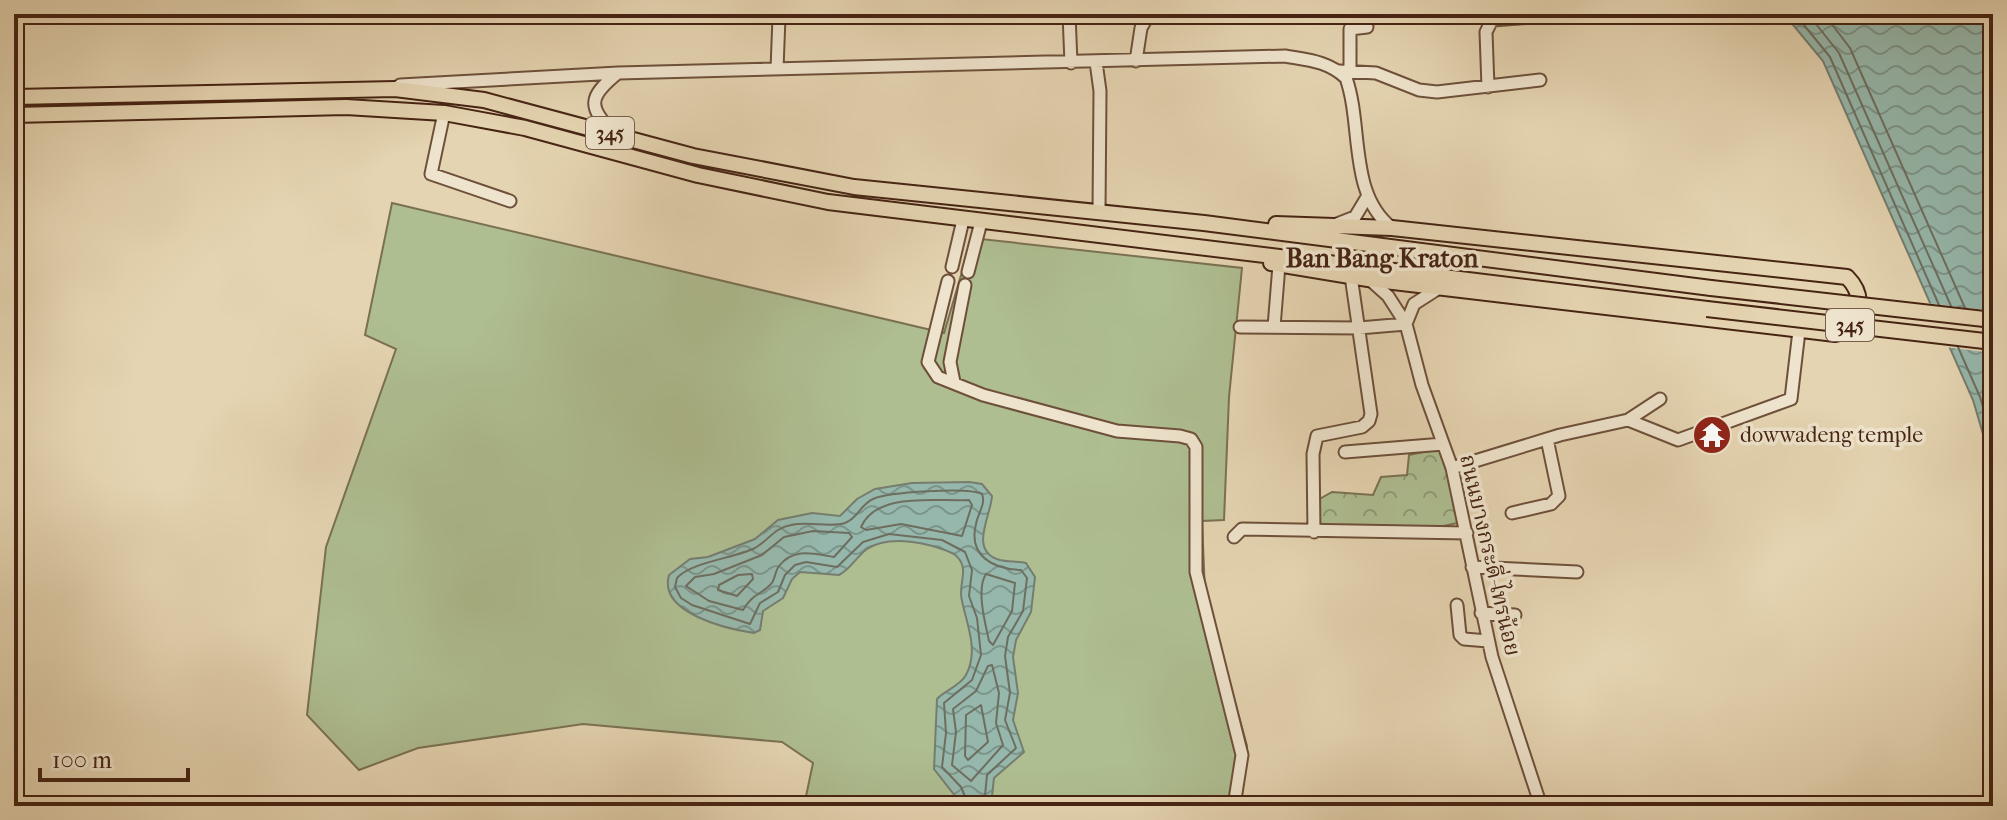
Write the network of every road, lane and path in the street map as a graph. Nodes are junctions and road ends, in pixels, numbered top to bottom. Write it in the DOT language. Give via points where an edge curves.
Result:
graph roads {
  1 [pos="1069,14"];
  2 [pos="1149,14"];
  3 [pos="1563,15"];
  4 [pos="779,17"];
  5 [pos="1367,27"];
  6 [pos="1136,61"];
  7 [pos="1096,62"];
  8 [pos="1071,63"];
  9 [pos="777,69"];
  10 [pos="1344,71"];
  11 [pos="618,73"];
  12 [pos="1540,80"];
  13 [pos="363,86"];
  14 [pos="1488,87"];
  15 [pos="14,97"];
  16 [pos="444,113"];
  17 [pos="14,115"];
  18 [pos="616,135"];
  19 [pos="1367,197"];
  20 [pos="510,201"];
  21 [pos="1099,211"];
  22 [pos="963,220"];
  23 [pos="981,222"];
  24 [pos="1204,223"];
  25 [pos="1327,225"];
  26 [pos="1392,228"];
  27 [pos="1202,246"];
  28 [pos="1279,265"];
  29 [pos="952,267"];
  30 [pos="968,272"];
  31 [pos="1351,276"];
  32 [pos="1368,279"];
  33 [pos="948,281"];
  34 [pos="965,285"];
  35 [pos="1439,288"];
  36 [pos="1993,320"];
  37 [pos="1406,324"];
  38 [pos="1240,327"];
  39 [pos="1274,327"];
  40 [pos="1359,328"];
  41 [pos="1799,331"];
  42 [pos="1993,342"];
  43 [pos="954,382"];
  44 [pos="1660,399"];
  45 [pos="1628,420"];
  46 [pos="1547,439"];
  47 [pos="1443,444"];
  48 [pos="1345,452"];
  49 [pos="1452,468"];
  50 [pos="1512,513"];
  51 [pos="1314,532"];
  52 [pos="1467,533"];
  53 [pos="1234,537"];
  54 [pos="1472,567"];
  55 [pos="14,569"];
  56 [pos="1577,572"];
  57 [pos="14,583"];
  58 [pos="1457,605"];
  59 [pos="1481,613"];
  60 [pos="1515,615"];
  61 [pos="1488,641"];
  62 [pos="1234,806"];
  63 [pos="1541,806"];
  1 -- 8 [label="street"];
  2 -- 6 [label="street"];
  3 -- 14 [label="street" via="1492,20 1486,32"];
  4 -- 9 [label="street"];
  5 -- 10 [label="street" via="1350,29"];
  6 -- 7 [label="street"];
  6 -- 10 [label="street" via="1285,56"];
  7 -- 8 [label="street"];
  7 -- 21 [label="street"];
  8 -- 9 [label="street"];
  9 -- 11 [label="street"];
  10 -- 14 [label="street" via="1376,73 1419,90"];
  10 -- 19 [label="street"];
  11 -- 13 [label="street"];
  11 -- 18 [label="street" via="596,94 594,107"];
  12 -- 14 [label="street"];
  13 -- 15 [label="main road, 345"];
  13 -- 18 [label="main road, 345" via="484,100"];
  16 -- 17 [label="main road, 345" via="346,107"];
  16 -- 20 [label="street" via="431,174"];
  16 -- 22 [label="main road, 345" via="525,128 759,189"];
  18 -- 21 [label="main road, 345" via="824,182"];
  19 -- 25 [label="street" via="1355,217"];
  19 -- 26 [label="street"];
  21 -- 24 [label="main road, 345"];
  22 -- 23 [label="main road, 345"];
  22 -- 29 [label="street"];
  23 -- 27 [label="main road, 345"];
  23 -- 30 [label="street"];
  24 -- 25 [label="main road"];
  24 -- 36 [label="main road, 345, bridge"];
  25 -- 26 [label="main road"];
  26 -- 41 [label="main road" via="1847,277 1854,284 1860,309 1847,331"];
  27 -- 28 [label="main road"];
  27 -- 42 [label="main road, 345, bridge"];
  28 -- 31 [label="main road"];
  28 -- 39 [label="street"];
  31 -- 32 [label="main road"];
  31 -- 40 [label="street"];
  32 -- 35 [label="main road"];
  32 -- 37 [label="street, ถนนบางกระดี่-ไทรน้อย" via="1388,296"];
  33 -- 43 [label="street" via="928,362 938,377"];
  34 -- 43 [label="street" via="950,362"];
  35 -- 37 [label="street" via="1414,304"];
  35 -- 41 [label="main road"];
  37 -- 40 [label="street"];
  37 -- 47 [label="street, ถนนบางกระดี่-ไทรน้อย"];
  38 -- 39 [label="street"];
  39 -- 40 [label="street"];
  40 -- 51 [label="street" via="1371,414 1362,427 1317,436"];
  41 -- 45 [label="street" via="1791,399 1678,440"];
  43 -- 62 [label="street" via="1101,427 1191,439 1196,447 1196,572 1242,755"];
  44 -- 45 [label="street"];
  45 -- 46 [label="street"];
  46 -- 49 [label="street"];
  46 -- 50 [label="street" via="1559,496 1551,504"];
  47 -- 48 [label="street"];
  47 -- 49 [label="street, ถนนบางกระดี่-ไทรน้อย"];
  49 -- 52 [label="street, ถนนบางกระดี่-ไทรน้อย"];
  51 -- 52 [label="street"];
  51 -- 53 [label="street" via="1242,529"];
  52 -- 54 [label="street, ถนนบางกระดี่-ไทรน้อย"];
  54 -- 56 [label="street"];
  54 -- 59 [label="street, ถนนบางกระดี่-ไทรน้อย"];
  55 -- 57 [label="street"];
  58 -- 61 [label="street" via="1460,635 1469,642"];
  59 -- 60 [label="street"];
  59 -- 61 [label="street, ถนนบางกระดี่-ไทรน้อย"];
  61 -- 63 [label="street, ถนนบางกระดี่-ไทรน้อย"];
}
